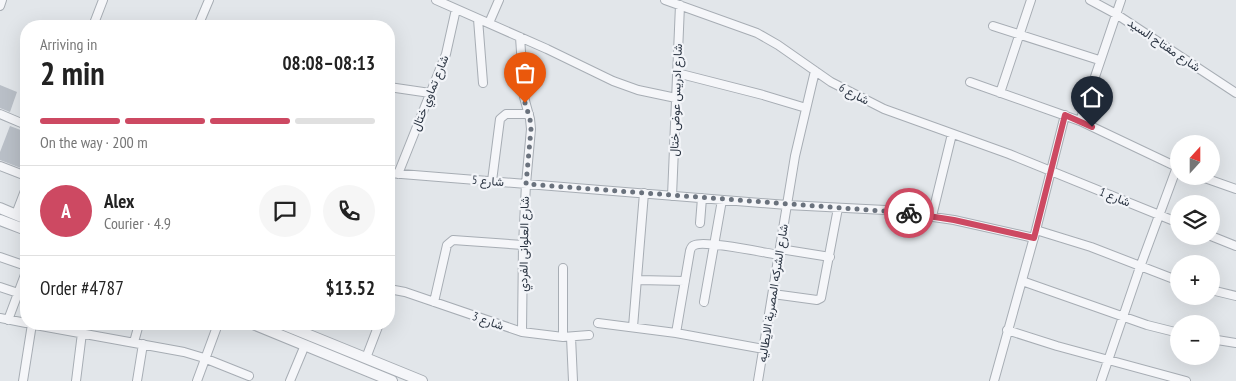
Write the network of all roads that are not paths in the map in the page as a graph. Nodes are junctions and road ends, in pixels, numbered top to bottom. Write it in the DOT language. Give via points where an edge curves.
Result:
graph roads {
  1 [pos="2,0"];
  2 [pos="103,0"];
  3 [pos="209,0"];
  4 [pos="436,0"];
  5 [pos="499,0"];
  6 [pos="665,0"];
  7 [pos="1031,0"];
  8 [pos="1090,0"];
  9 [pos="1121,0"];
  10 [pos="680,5"];
  11 [pos="0,6"];
  12 [pos="456,9"];
  13 [pos="1116,14"];
  14 [pos="478,19"];
  15 [pos="95,20"];
  16 [pos="201,20"];
  17 [pos="489,23"];
  18 [pos="993,26"];
  19 [pos="1019,34"];
  20 [pos="520,37"];
  21 [pos="1099,60"];
  22 [pos="815,71"];
  23 [pos="677,73"];
  24 [pos="970,82"];
  25 [pos="484,83"];
  26 [pos="395,88"];
  27 [pos="430,93"];
  28 [pos="1000,93"];
  29 [pos="1236,93"];
  30 [pos="676,98"];
  31 [pos="806,108"];
  32 [pos="0,114"];
  33 [pos="529,114"];
  34 [pos="1065,115"];
  35 [pos="1080,121"];
  36 [pos="20,122"];
  37 [pos="952,134"];
  38 [pos="1170,164"];
  39 [pos="0,166"];
  40 [pos="1052,171"];
  41 [pos="20,174"];
  42 [pos="395,174"];
  43 [pos="398,174"];
  44 [pos="492,181"];
  45 [pos="1220,183"];
  46 [pos="526,184"];
  47 [pos="1171,185"];
  48 [pos="1236,189"];
  49 [pos="644,193"];
  50 [pos="672,196"];
  51 [pos="702,198"];
  52 [pos="722,200"];
  53 [pos="20,204"];
  54 [pos="787,205"];
  55 [pos="0,208"];
  56 [pos="838,208"];
  57 [pos="16,214"];
  58 [pos="1159,215"];
  59 [pos="20,216"];
  60 [pos="932,216"];
  61 [pos="1170,219"];
  62 [pos="0,220"];
  63 [pos="700,222"];
  64 [pos="20,228"];
  65 [pos="1035,234"];
  66 [pos="1220,240"];
  67 [pos="523,245"];
  68 [pos="714,245"];
  69 [pos="1236,246"];
  70 [pos="780,252"];
  71 [pos="0,257"];
  72 [pos="830,257"];
  73 [pos="20,264"];
  74 [pos="1140,267"];
  75 [pos="563,268"];
  76 [pos="1170,278"];
  77 [pos="638,280"];
  78 [pos="685,281"];
  79 [pos="1022,282"];
  80 [pos="0,287"];
  81 [pos="20,288"];
  82 [pos="1220,292"];
  83 [pos="18,293"];
  84 [pos="395,293"];
  85 [pos="773,294"];
  86 [pos="1236,296"];
  87 [pos="434,302"];
  88 [pos="704,302"];
  89 [pos="1123,316"];
  90 [pos="4,319"];
  91 [pos="20,322"];
  92 [pos="598,323"];
  93 [pos="633,327"];
  94 [pos="28,330"];
  95 [pos="64,330"];
  96 [pos="82,330"];
  97 [pos="137,330"];
  98 [pos="216,330"];
  99 [pos="268,330"];
  100 [pos="297,330"];
  101 [pos="377,330"];
  102 [pos="1007,330"];
  103 [pos="1170,331"];
  104 [pos="522,332"];
  105 [pos="81,333"];
  106 [pos="676,334"];
  107 [pos="589,335"];
  108 [pos="567,337"];
  109 [pos="1220,340"];
  110 [pos="134,342"];
  111 [pos="1236,343"];
  112 [pos="143,344"];
  113 [pos="305,345"];
  114 [pos="764,349"];
  115 [pos="204,358"];
  116 [pos="366,358"];
  117 [pos="1108,360"];
  118 [pos="249,376"];
  119 [pos="23,381"];
  120 [pos="76,381"];
  121 [pos="137,381"];
  122 [pos="197,381"];
  123 [pos="290,381"];
  124 [pos="392,381"];
  125 [pos="422,381"];
  126 [pos="573,381"];
  127 [pos="758,381"];
  128 [pos="994,381"];
  129 [pos="1101,381"];
  130 [pos="1186,381"];
  1 -- 11 [label="street"];
  2 -- 15 [label="street"];
  3 -- 16 [label="street"];
  4 -- 12 [label="street"];
  5 -- 17 [label="street"];
  6 -- 10 [label="street, شارع 6"];
  7 -- 19 [label="street"];
  8 -- 13 [label="street, شارع مفتاح السيد"];
  9 -- 13 [label="street"];
  10 -- 22 [label="street, شارع 6" via="758,33"];
  10 -- 23 [label="street, شارع ادريس عوض ختال"];
  12 -- 14 [label="street"];
  12 -- 27 [label="street, شارع تماوي ختال" via="446,54"];
  13 -- 21 [label="street"];
  13 -- 29 [label="street, شارع مفتاح السيد"];
  14 -- 17 [label="street"];
  14 -- 25 [label="street"];
  17 -- 20 [label="street"];
  18 -- 19 [label="street"];
  19 -- 21 [label="street"];
  19 -- 28 [label="street"];
  20 -- 30 [label="street" via="625,86"];
  20 -- 33 [label="street, شارع العلوانى الفردي" via="524,97"];
  21 -- 35 [label="street"];
  22 -- 31 [label="street, شارع الشركه المصرية الايطاليه"];
  22 -- 37 [label="street, شارع 6" via="866,101"];
  23 -- 30 [label="street, شارع ادريس عوض ختال"];
  23 -- 31 [label="street"];
  24 -- 28 [label="street"];
  26 -- 27 [label="street"];
  27 -- 43 [label="street, شارع تماوي ختال"];
  28 -- 34 [label="street"];
  30 -- 50 [label="street, شارع ادريس عوض ختال"];
  31 -- 54 [label="street, شارع الشركه المصرية الايطاليه"];
  32 -- 36 [label="street"];
  33 -- 44 [label="street" via="506,114 500,119"];
  33 -- 46 [label="street, شارع العلوانى الفردي" via="531,129"];
  34 -- 35 [label="street"];
  34 -- 40 [label="street"];
  35 -- 38 [label="street"];
  37 -- 40 [label="street, شارع 6"];
  37 -- 60 [label="street"];
  39 -- 41 [label="street"];
  40 -- 58 [label="street, شارع 1"];
  40 -- 65 [label="street"];
  42 -- 43 [label="street, شارع 5"];
  43 -- 44 [label="street, شارع 5"];
  44 -- 46 [label="street, شارع 5"];
  45 -- 48 [label="street"];
  46 -- 49 [label="street, شارع 5"];
  46 -- 67 [label="street, شارع العلوانى الفردي"];
  47 -- 58 [label="street"];
  49 -- 50 [label="street, شارع 5"];
  49 -- 77 [label="street"];
  50 -- 51 [label="street, شارع 5"];
  51 -- 52 [label="street, شارع 5"];
  51 -- 63 [label="street"];
  52 -- 54 [label="street, شارع 5"];
  52 -- 68 [label="street"];
  53 -- 57 [label="street"];
  54 -- 56 [label="street, شارع 5"];
  54 -- 70 [label="street, شارع الشركه المصرية الايطاليه"];
  55 -- 57 [label="street"];
  56 -- 60 [label="street, شارع 5"];
  56 -- 72 [label="street"];
  57 -- 59 [label="street"];
  58 -- 61 [label="street, شارع 1"];
  58 -- 74 [label="street"];
  60 -- 65 [label="street, شارع 5"];
  62 -- 64 [label="street"];
  65 -- 74 [label="street, شارع 5" via="1091,247"];
  65 -- 79 [label="street"];
  66 -- 69 [label="street"];
  67 -- 87 [label="street" via="450,241"];
  67 -- 104 [label="street, شارع العلوانى الفردي"];
  68 -- 70 [label="street"];
  68 -- 78 [label="street" via="692,246"];
  68 -- 88 [label="street"];
  70 -- 72 [label="street"];
  70 -- 85 [label="street, شارع الشركه المصرية الايطاليه"];
  71 -- 73 [label="street"];
  72 -- 85 [label="street" via="821,298"];
  74 -- 76 [label="street, شارع 5"];
  74 -- 89 [label="street"];
  75 -- 108 [label="street"];
  77 -- 78 [label="street"];
  77 -- 93 [label="street"];
  78 -- 106 [label="street"];
  79 -- 89 [label="street"];
  79 -- 102 [label="street"];
  80 -- 83 [label="street"];
  81 -- 83 [label="street"];
  82 -- 86 [label="street"];
  83 -- 90 [label="street"];
  84 -- 87 [label="street, شارع 3"];
  85 -- 114 [label="street, شارع الشركه المصرية الايطاليه"];
  87 -- 104 [label="street, شارع 3"];
  89 -- 103 [label="street"];
  89 -- 117 [label="street"];
  90 -- 91 [label="street"];
  92 -- 93 [label="street"];
  93 -- 106 [label="street"];
  94 -- 119 [label="street"];
  95 -- 105 [label="street"];
  96 -- 105 [label="street"];
  97 -- 110 [label="street"];
  98 -- 115 [label="street"];
  99 -- 113 [label="street"];
  100 -- 116 [label="street"];
  101 -- 116 [label="street"];
  102 -- 117 [label="street"];
  102 -- 128 [label="street"];
  104 -- 108 [label="street, شارع 3"];
  105 -- 110 [label="street"];
  105 -- 120 [label="street"];
  106 -- 114 [label="street"];
  107 -- 108 [label="street, شارع 3"];
  108 -- 126 [label="street"];
  109 -- 111 [label="street"];
  110 -- 112 [label="street"];
  112 -- 115 [label="street"];
  112 -- 121 [label="street"];
  113 -- 123 [label="street"];
  113 -- 124 [label="street"];
  114 -- 127 [label="street, شارع الشركه المصرية الايطاليه"];
  115 -- 118 [label="street"];
  115 -- 122 [label="street"];
  116 -- 125 [label="street"];
  117 -- 129 [label="street"];
  117 -- 130 [label="street"];
}
